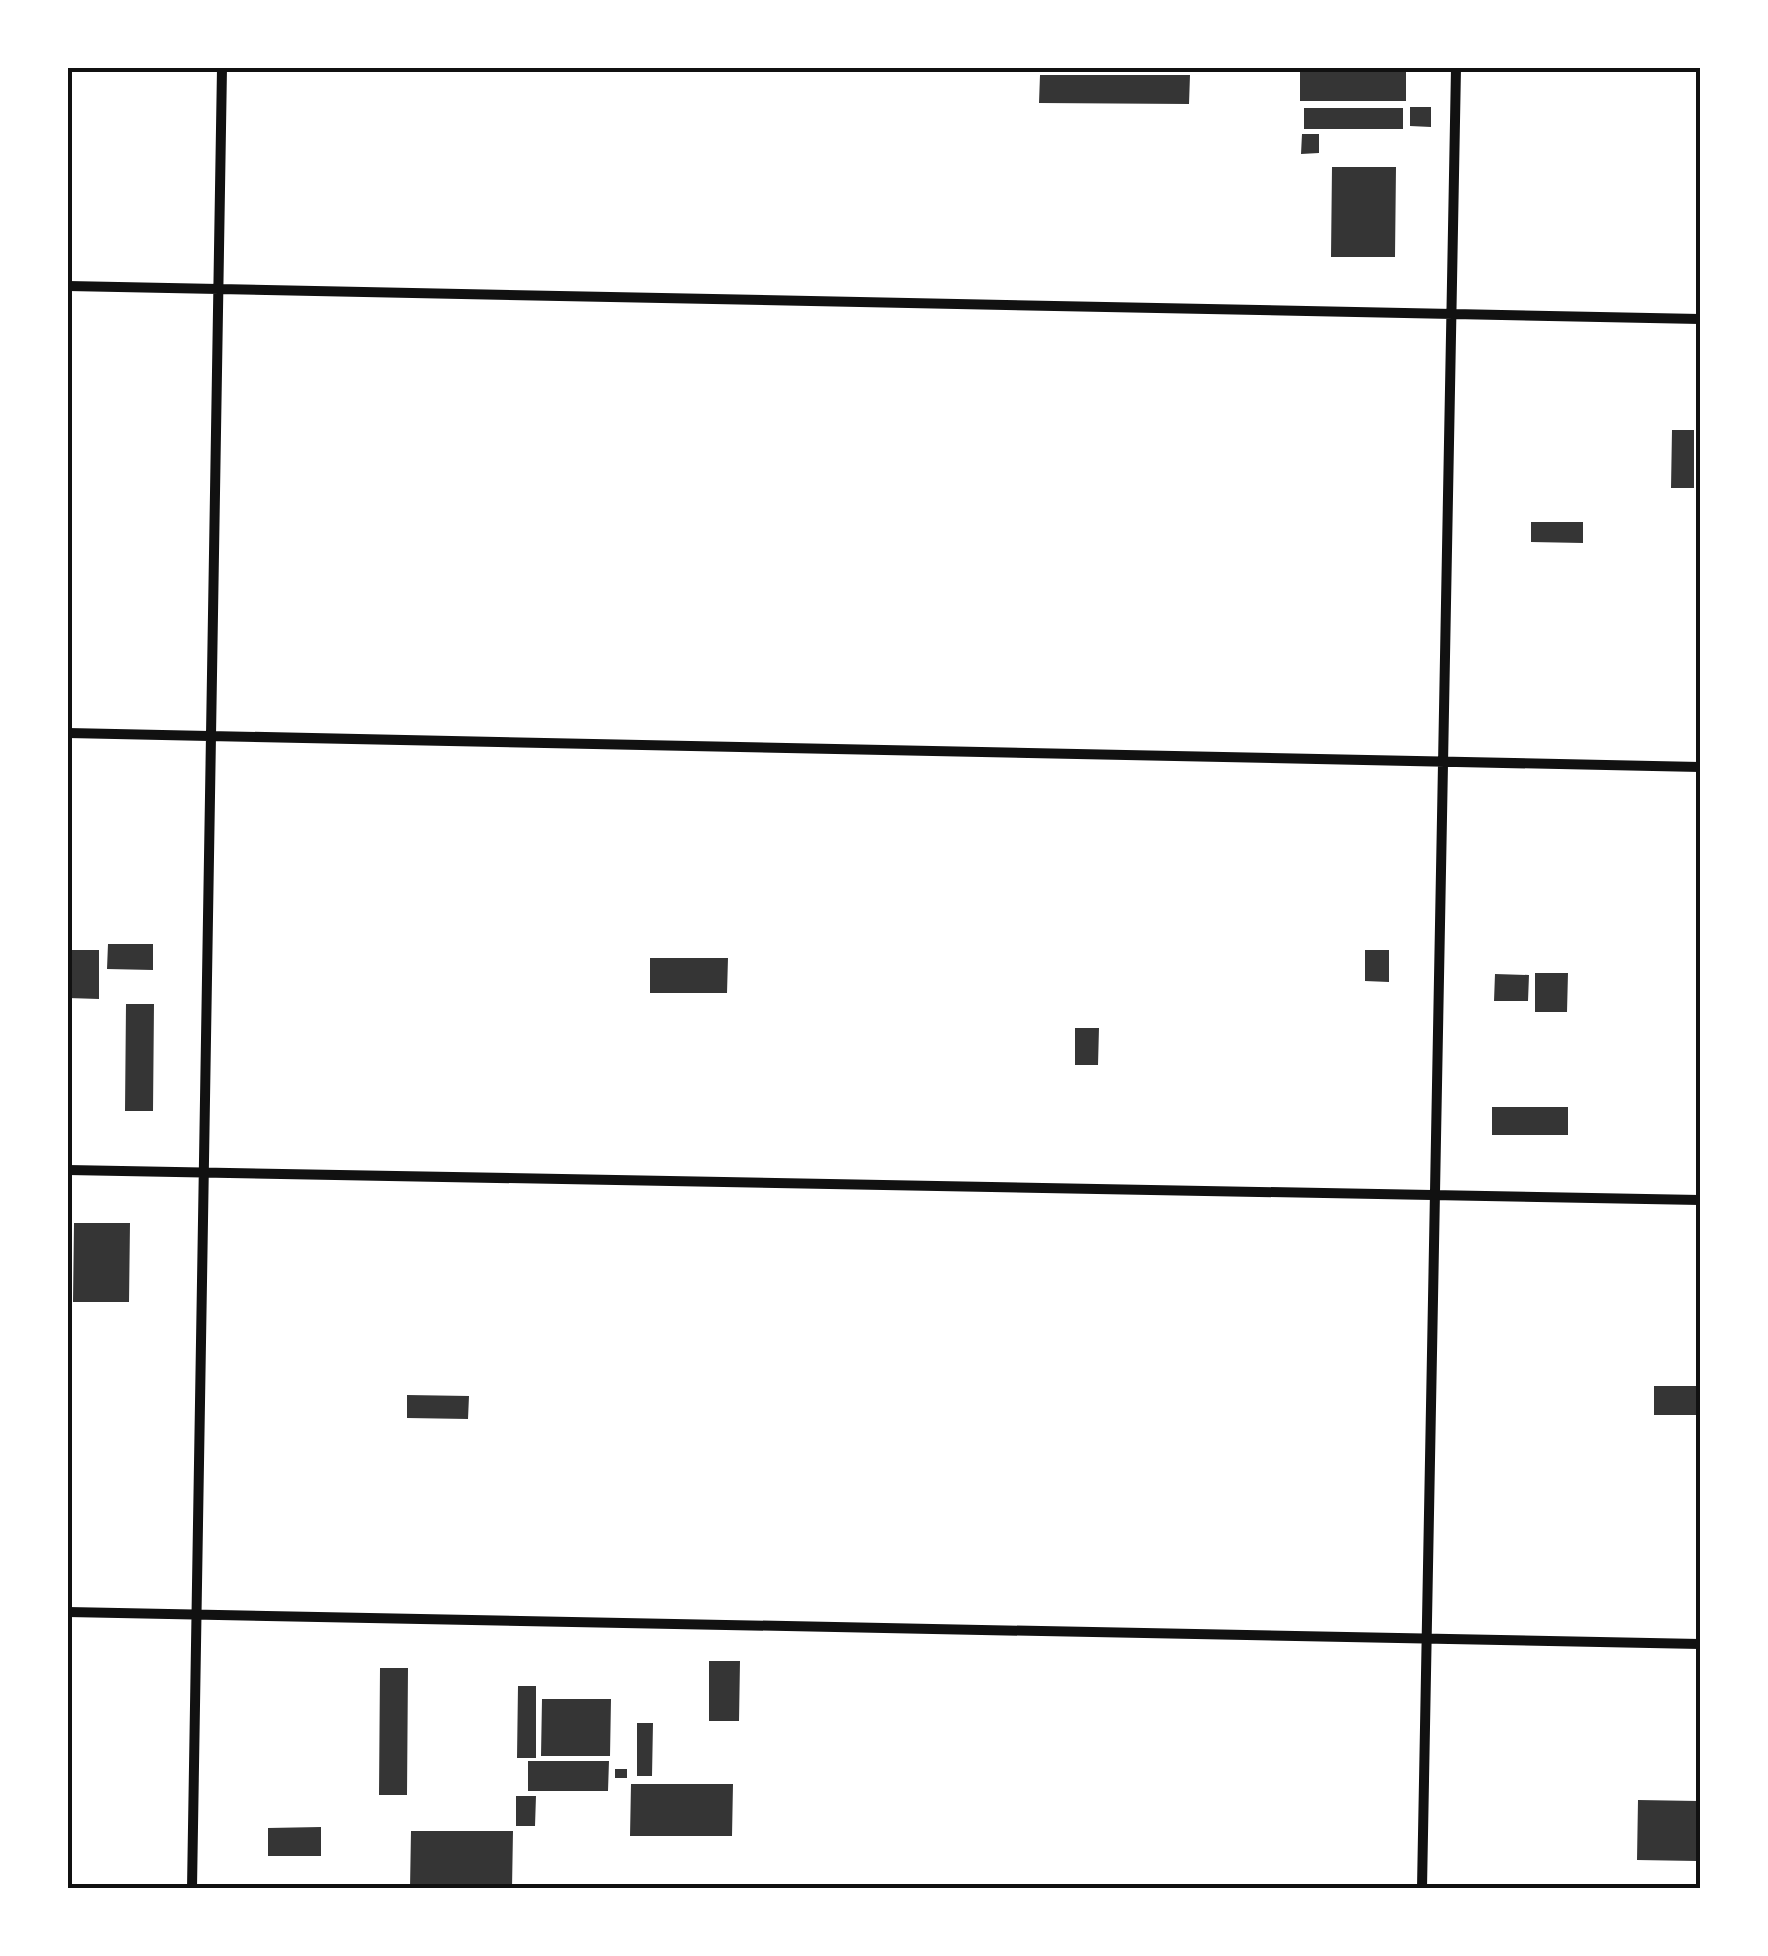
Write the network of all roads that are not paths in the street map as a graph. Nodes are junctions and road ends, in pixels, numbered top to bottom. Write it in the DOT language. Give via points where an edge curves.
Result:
graph roads {
  1 [pos="222,68"];
  2 [pos="1456,68"];
  3 [pos="68,286"];
  4 [pos="219,289"];
  5 [pos="1451,314"];
  6 [pos="1700,319"];
  7 [pos="68,733"];
  8 [pos="211,736"];
  9 [pos="1443,762"];
  10 [pos="1700,767"];
  11 [pos="68,1170"];
  12 [pos="204,1172"];
  13 [pos="1435,1195"];
  14 [pos="1700,1200"];
  15 [pos="68,1612"];
  16 [pos="196,1614"];
  17 [pos="1426,1638"];
  18 [pos="1700,1644"];
  19 [pos="192,1888"];
  20 [pos="1422,1888"];
  1 -- 4 [label="street"];
  2 -- 5 [label="street"];
  3 -- 4 [label="street"];
  4 -- 5 [label="street"];
  4 -- 8 [label="street"];
  5 -- 6 [label="street"];
  5 -- 9 [label="street"];
  7 -- 8 [label="street"];
  8 -- 9 [label="street"];
  8 -- 12 [label="street"];
  9 -- 10 [label="street"];
  9 -- 13 [label="street"];
  11 -- 12 [label="street"];
  12 -- 13 [label="street"];
  12 -- 16 [label="street"];
  13 -- 14 [label="street"];
  13 -- 17 [label="street"];
  15 -- 16 [label="street"];
  16 -- 17 [label="street"];
  16 -- 19 [label="street"];
  17 -- 18 [label="street"];
  17 -- 20 [label="street"];
}
